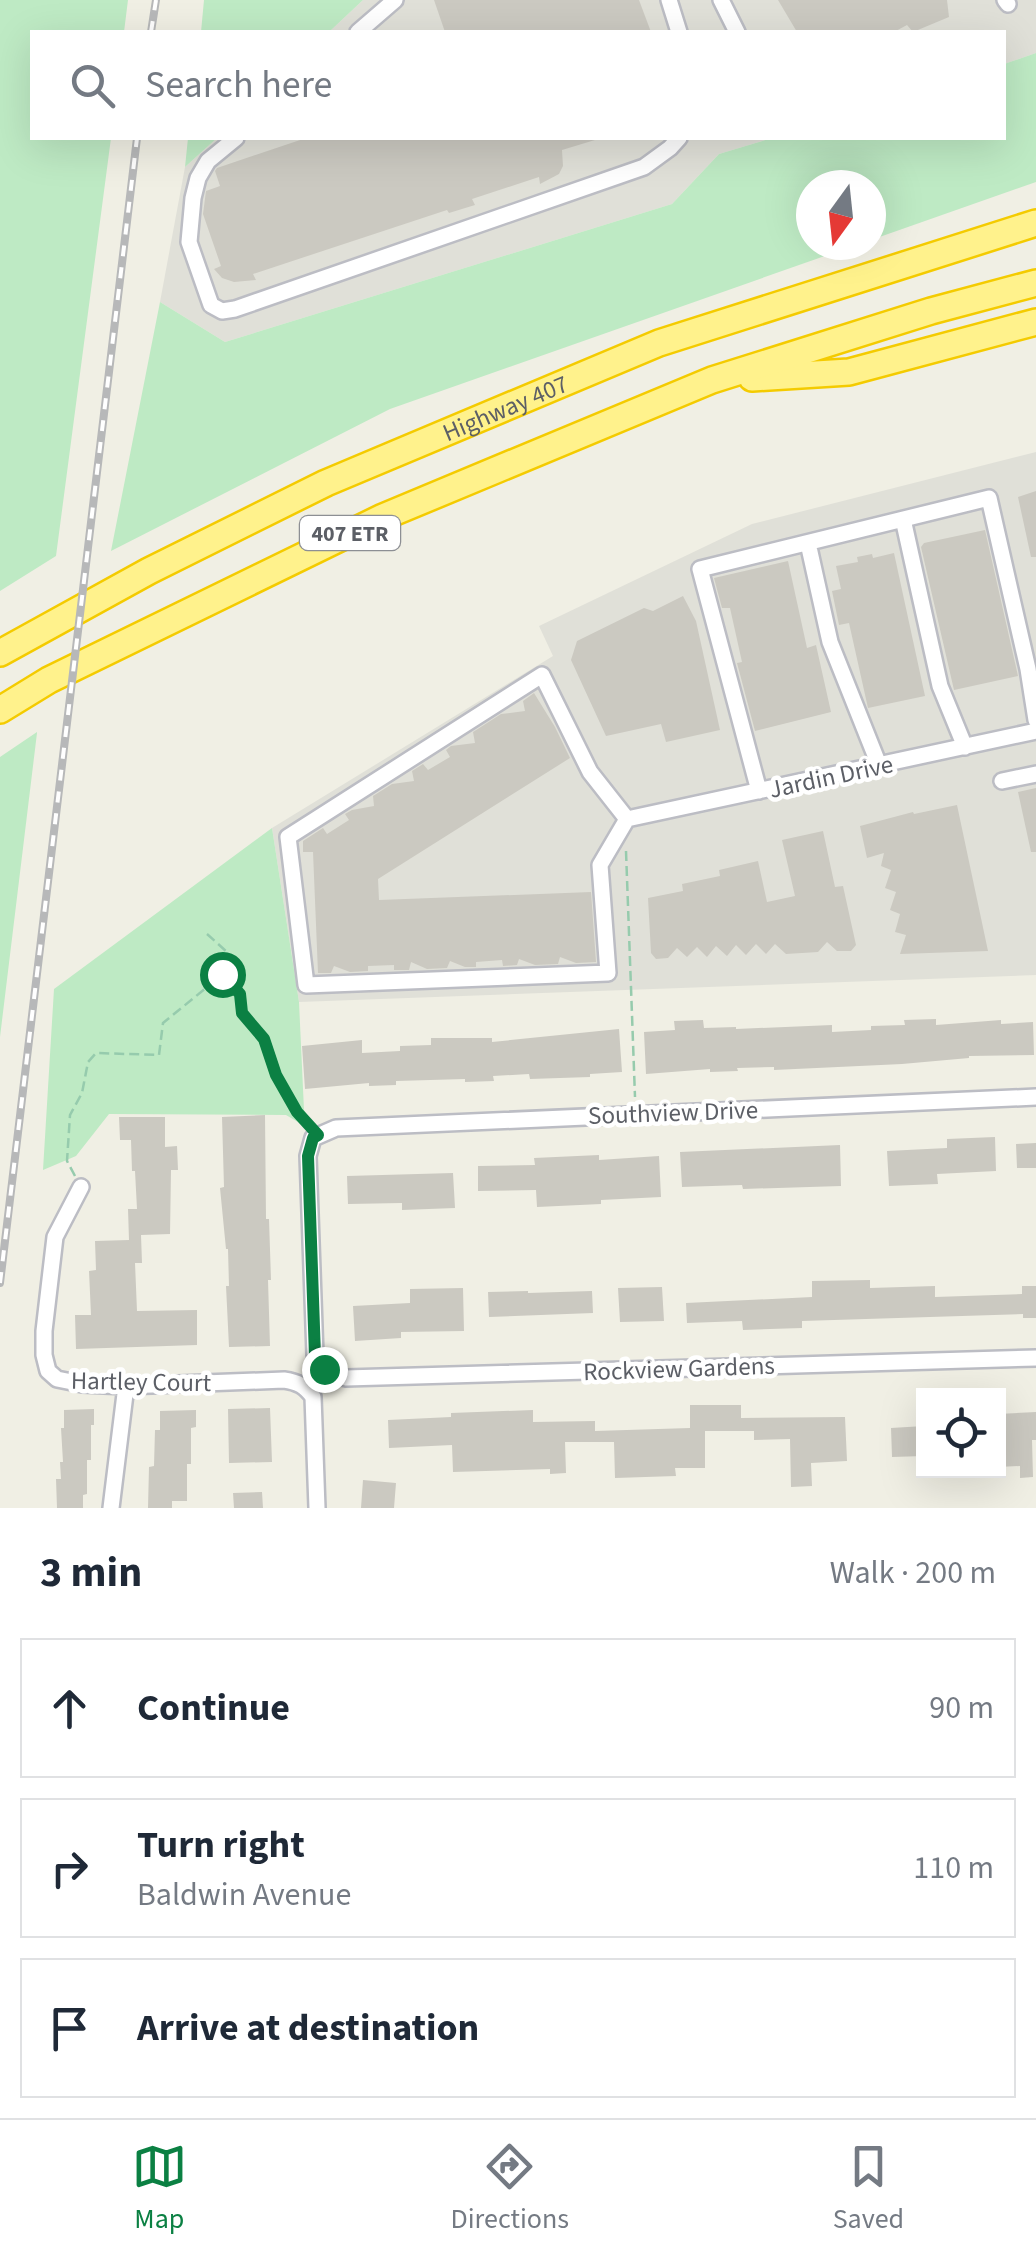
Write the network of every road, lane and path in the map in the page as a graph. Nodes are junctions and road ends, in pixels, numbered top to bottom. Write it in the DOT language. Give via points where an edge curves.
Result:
graph roads {
  1 [pos="395,0"];
  2 [pos="669,0"];
  3 [pos="721,0"];
  4 [pos="360,30"];
  5 [pos="678,30"];
  6 [pos="737,30"];
  7 [pos="233,140"];
  8 [pos="678,140"];
  9 [pos="1036,224"];
  10 [pos="1036,283"];
  11 [pos="1036,322"];
  12 [pos="712,380"];
  13 [pos="903,519"];
  14 [pos="808,542"];
  15 [pos="0,652"];
  16 [pos="0,710"];
  17 [pos="1036,720"];
  18 [pos="1036,731"];
  19 [pos="964,747"];
  20 [pos="879,765"];
  21 [pos="1036,774"];
  22 [pos="1002,781"];
  23 [pos="758,792"];
  24 [pos="627,819"];
  25 [pos="626,851"];
  26 [pos="206,934"];
  27 [pos="222,974"];
  28 [pos="1036,1098"];
  29 [pos="636,1114"];
  30 [pos="316,1136"];
  31 [pos="81,1186"];
  32 [pos="1036,1358"];
  33 [pos="126,1386"];
  34 [pos="111,1508"];
  35 [pos="317,1508"];
  1 -- 4 [label="street"];
  2 -- 5 [label="street"];
  3 -- 6 [label="street"];
  7 -- 8 [label="street" via="198,178 189,242 211,304 222,311 644,166"];
  9 -- 15 [label="highway, Highway 407 / 407 ETR" via="659,343 326,483"];
  10 -- 12 [label="highway, 407 ETR"];
  11 -- 12 [label="highway" via="849,372"];
  12 -- 16 [label="highway, 407 ETR" via="383,517"];
  13 -- 14 [label="street"];
  13 -- 17 [label="street" via="989,498"];
  13 -- 19 [label="street" via="940,686"];
  14 -- 20 [label="street" via="830,642"];
  14 -- 23 [label="street" via="700,569"];
  18 -- 19 [label="street, Jardin Drive"];
  19 -- 20 [label="street, Jardin Drive"];
  20 -- 23 [label="street, Jardin Drive"];
  21 -- 22 [label="street"];
  23 -- 24 [label="street, Jardin Drive"];
  24 -- 24 [label="street" via="590,772 542,675 288,837 306,985 608,973 600,865"];
  25 -- 29 [label="path"];
  26 -- 27 [label="path" via="228,952"];
  27 -- 30 [label="path" via="240,994 242,1013 264,1039 276,1075"];
  27 -- 31 [label="path" via="163,1023 159,1056 96,1053 88,1062 70,1115 68,1146"];
  28 -- 29 [label="street, Southview Drive"];
  29 -- 30 [label="street, Southview Drive" via="336,1128"];
  30 -- 32 [label="street, Rockview Gardens" via="308,1156 315,1356 336,1376"];
  31 -- 33 [label="street, Hartley Court" via="55,1237 44,1354 57,1379"];
  33 -- 34 [label="street"];
  33 -- 35 [label="street, Hartley Court" via="284,1380 306,1387 314,1397"];
}
